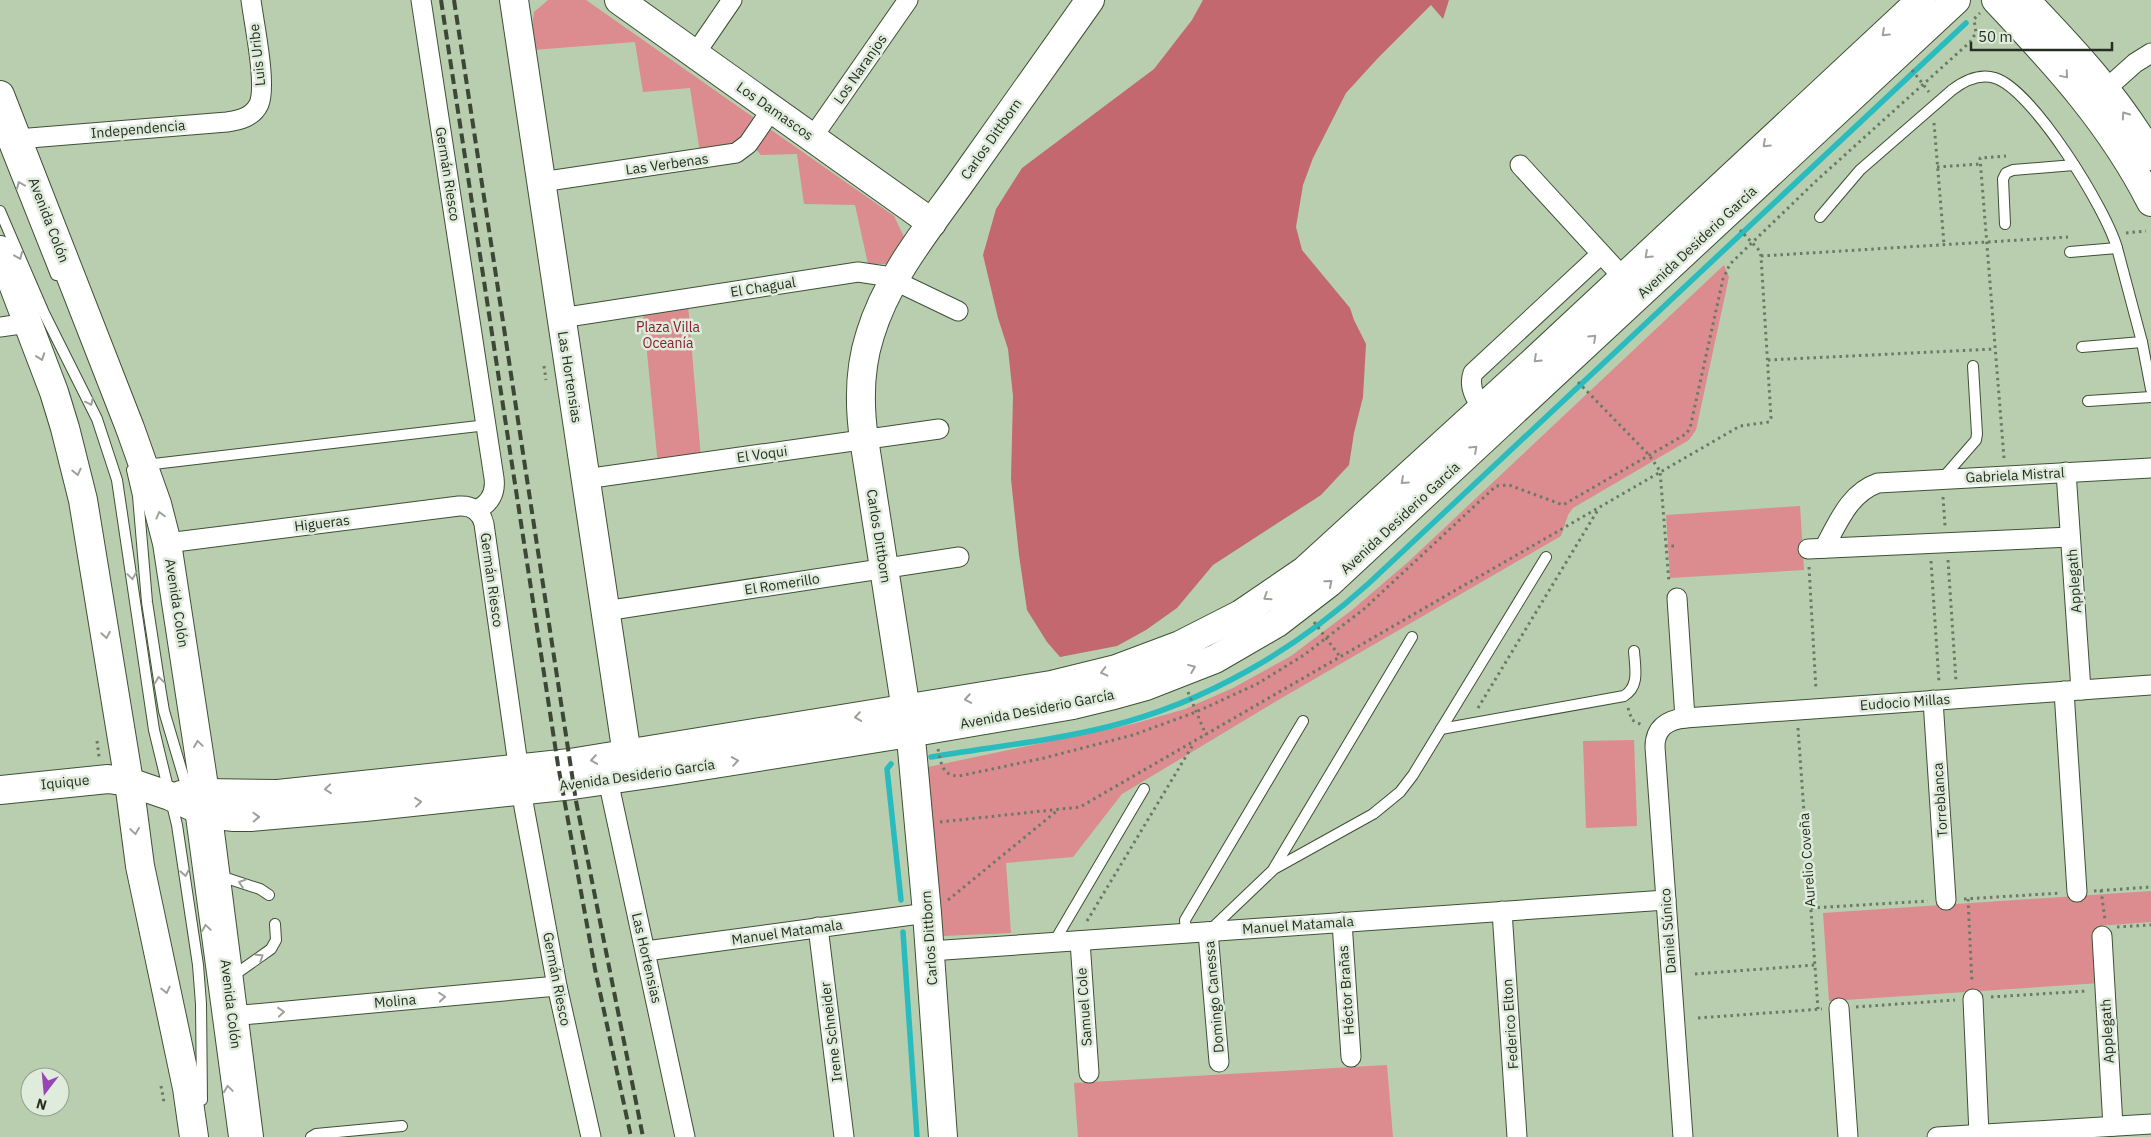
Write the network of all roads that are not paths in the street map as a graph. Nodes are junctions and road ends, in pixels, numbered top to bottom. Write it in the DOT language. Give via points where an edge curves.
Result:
graph roads {
  1 [pos="251,0"];
  2 [pos="421,0"];
  3 [pos="514,0"];
  4 [pos="619,0"];
  5 [pos="732,0"];
  6 [pos="908,0"];
  7 [pos="1090,0"];
  8 [pos="1921,0"];
  9 [pos="1956,0"];
  10 [pos="2025,0"];
  11 [pos="1989,5"];
  12 [pos="2151,53"];
  13 [pos="694,54"];
  14 [pos="0,95"];
  15 [pos="2098,96"];
  16 [pos="256,109"];
  17 [pos="772,109"];
  18 [pos="9,137"];
  19 [pos="812,138"];
  20 [pos="2151,156"];
  21 [pos="1520,165"];
  22 [pos="2074,165"];
  23 [pos="541,182"];
  24 [pos="2151,202"];
  25 [pos="0,211"];
  26 [pos="1820,217"];
  27 [pos="1718,220"];
  28 [pos="932,223"];
  29 [pos="2005,224"];
  30 [pos="2117,248"];
  31 [pos="0,250"];
  32 [pos="2070,252"];
  33 [pos="1601,254"];
  34 [pos="895,280"];
  35 [pos="1631,287"];
  36 [pos="61,288"];
  37 [pos="958,311"];
  38 [pos="561,318"];
  39 [pos="28,323"];
  40 [pos="0,327"];
  41 [pos="2142,342"];
  42 [pos="2082,347"];
  43 [pos="1973,366"];
  44 [pos="2151,389"];
  45 [pos="2151,397"];
  46 [pos="2088,401"];
  47 [pos="1491,417"];
  48 [pos="487,425"];
  49 [pos="939,429"];
  50 [pos="864,440"];
  51 [pos="136,461"];
  52 [pos="2151,468"];
  53 [pos="2066,472"];
  54 [pos="585,479"];
  55 [pos="1942,480"];
  56 [pos="476,510"];
  57 [pos="2070,537"];
  58 [pos="167,543"];
  59 [pos="959,557"];
  60 [pos="1546,557"];
  61 [pos="884,569"];
  62 [pos="1677,598"];
  63 [pos="605,611"];
  64 [pos="1412,637"];
  65 [pos="1634,651"];
  66 [pos="2151,685"];
  67 [pos="2072,690"];
  68 [pos="1944,700"];
  69 [pos="1685,718"];
  70 [pos="1303,720"];
  71 [pos="908,721"];
  72 [pos="1441,729"];
  73 [pos="1659,730"];
  74 [pos="627,755"];
  75 [pos="521,780"];
  76 [pos="608,780"];
  77 [pos="129,782"];
  78 [pos="0,790"];
  79 [pos="1144,790"];
  80 [pos="192,801"];
  81 [pos="1274,869"];
  82 [pos="214,874"];
  83 [pos="2077,892"];
  84 [pos="269,895"];
  85 [pos="1666,900"];
  86 [pos="1946,900"];
  87 [pos="1502,911"];
  88 [pos="927,913"];
  89 [pos="1342,922"];
  90 [pos="275,924"];
  91 [pos="818,927"];
  92 [pos="1208,932"];
  93 [pos="2104,932"];
  94 [pos="1186,933"];
  95 [pos="1080,941"];
  96 [pos="1054,942"];
  97 [pos="646,951"];
  98 [pos="930,951"];
  99 [pos="228,980"];
  100 [pos="558,986"];
  101 [pos="1973,999"];
  102 [pos="1839,1008"];
  103 [pos="232,1016"];
  104 [pos="1351,1057"];
  105 [pos="1219,1062"];
  106 [pos="1089,1073"];
  107 [pos="203,1111"];
  108 [pos="2151,1124"];
  109 [pos="402,1126"];
  110 [pos="2113,1126"];
  111 [pos="2088,1132"];
  112 [pos="1979,1134"];
  113 [pos="1958,1136"];
  114 [pos="194,1137"];
  115 [pos="234,1137"];
  116 [pos="249,1137"];
  117 [pos="312,1137"];
  118 [pos="591,1137"];
  119 [pos="685,1137"];
  120 [pos="844,1137"];
  121 [pos="943,1137"];
  122 [pos="1517,1137"];
  123 [pos="1682,1137"];
  124 [pos="1848,1137"];
  125 [pos="1938,1137"];
  1 -- 16 [label="street, Luis Uribe" via="262,82"];
  2 -- 48 [label="street, Germán Riesco"];
  3 -- 23 [label="main road, Las Hortensias"];
  4 -- 13 [label="main road, Los Damascos"];
  5 -- 13 [label="street"];
  6 -- 19 [label="street, Los Naranjos"];
  7 -- 28 [label="main road, Carlos Dittborn"];
  8 -- 27 [label="main road, Avenida Desiderio García, one-way"];
  9 -- 27 [label="main road, Avenida Desiderio García"];
  10 -- 15 [label="main road"];
  11 -- 15 [label="main road, one-way"];
  12 -- 15 [label="street"];
  13 -- 17 [label="main road, Los Damascos"];
  14 -- 18 [label="main road, Avenida Colón"];
  20 -- 15 [label="main road, one-way" via="2129,120"];
  15 -- 24 [label="main road"];
  16 -- 18 [label="street, Independencia" via="238,120"];
  17 -- 19 [label="main road, Los Damascos"];
  17 -- 23 [label="street, Las Verbenas" via="748,144 736,153"];
  36 -- 18 [label="lane, one-way"];
  18 -- 51 [label="main road, Avenida Colón"];
  19 -- 28 [label="main road, Los Damascos"];
  21 -- 33 [label="street"];
  22 -- 26 [label="lane" via="2054,135 2008,85 1995,78 1980,77 1966,81 1932,107 1860,170"];
  22 -- 29 [label="lane" via="2006,173 2002,179"];
  22 -- 30 [label="lane" via="2100,207"];
  23 -- 38 [label="main road, Las Hortensias"];
  25 -- 80 [label="lane, one-way" via="40,306 98,419 112,459 154,730"];
  27 -- 35 [label="main road, Avenida Desiderio García"];
  28 -- 34 [label="main road, Carlos Dittborn"];
  30 -- 32 [label="lane"];
  30 -- 41 [label="lane"];
  31 -- 39 [label="main road"];
  33 -- 35 [label="street"];
  33 -- 47 [label="street" via="1473,374 1472,391"];
  34 -- 37 [label="street, El Chagual"];
  34 -- 38 [label="street, El Chagual" via="876,273 858,272"];
  34 -- 50 [label="main road, Carlos Dittborn" via="876,316 865,355 860,396"];
  35 -- 47 [label="main road, Avenida Desiderio García"];
  38 -- 54 [label="main road, Las Hortensias"];
  39 -- 40 [label="street"];
  39 -- 77 [label="main road, one-way" via="65,428 83,500"];
  41 -- 42 [label="lane"];
  41 -- 44 [label="lane"];
  43 -- 55 [label="lane" via="1976,440"];
  45 -- 46 [label="lane"];
  47 -- 71 [label="main road, Avenida Desiderio García" via="1439,465 1273,594 1142,674 1051,685"];
  48 -- 51 [label="lane"];
  48 -- 56 [label="street, Germán Riesco" via="495,485 491,498"];
  49 -- 50 [label="street, El Voqui"];
  50 -- 54 [label="street, El Voqui"];
  50 -- 61 [label="main road, Carlos Dittborn"];
  58 -- 51 [label="main road, Avenida Colón, one-way"];
  80 -- 51 [label="lane, one-way" via="164,711 160,687 147,602"];
  52 -- 53 [label="street, Gabriela Mistral"];
  53 -- 55 [label="street, Gabriela Mistral"];
  53 -- 57 [label="street, Applegath"];
  54 -- 63 [label="main road, Las Hortensias"];
  55 -- 57 [label="street, Gabriela Mistral" via="1878,483 1864,489 1851,500 1816,549"];
  56 -- 58 [label="street, Higueras" via="459,506"];
  56 -- 75 [label="street, Germán Riesco" via="484,524"];
  57 -- 67 [label="street, Applegath"];
  80 -- 58 [label="main road, Avenida Colón, one-way"];
  59 -- 61 [label="street, El Romerillo"];
  60 -- 72 [label="lane"];
  61 -- 63 [label="street, El Romerillo"];
  61 -- 71 [label="main road, Carlos Dittborn"];
  62 -- 69 [label="street"];
  63 -- 74 [label="main road, Las Hortensias"];
  64 -- 81 [label="lane"];
  65 -- 72 [label="lane" via="1636,680 1634,688 1624,696"];
  66 -- 67 [label="street, Eudocio Millas"];
  67 -- 68 [label="street, Eudocio Millas"];
  67 -- 83 [label="street, Applegath"];
  68 -- 69 [label="street, Eudocio Millas"];
  68 -- 86 [label="street, Torreblanca"];
  69 -- 73 [label="street, Eudocio Millas" via="1674,719"];
  70 -- 94 [label="lane" via="1185,920"];
  71 -- 74 [label="main road, Avenida Desiderio García, one-way"];
  76 -- 71 [label="main road, Avenida Desiderio García, one-way"];
  71 -- 88 [label="main road, Carlos Dittborn"];
  72 -- 81 [label="lane" via="1413,775 1389,803"];
  73 -- 85 [label="street, Daniel Súnico" via="1655,747"];
  74 -- 75 [label="main road, Avenida Desiderio García, one-way"];
  75 -- 76 [label="main road, Avenida Desiderio García"];
  75 -- 80 [label="main road, Avenida Desiderio García" via="364,796 252,817 234,818"];
  75 -- 100 [label="street, Germán Riesco"];
  76 -- 97 [label="street, Las Hortensias"];
  77 -- 78 [label="main road, Iquique" via="108,778"];
  77 -- 80 [label="main road, Avenida Desiderio García"];
  77 -- 114 [label="main road, one-way" via="148,910 187,1088"];
  79 -- 96 [label="lane"];
  80 -- 82 [label="main road, Avenida Colón"];
  80 -- 107 [label="lane, one-way" via="185,870 199,974"];
  115 -- 80 [label="lane, one-way"];
  81 -- 92 [label="lane"];
  84 -- 82 [label="lane, one-way"];
  82 -- 99 [label="main road, Avenida Colón"];
  85 -- 87 [label="street, Manuel Matamala"];
  85 -- 123 [label="street, Daniel Súnico"];
  87 -- 89 [label="street, Manuel Matamala"];
  87 -- 122 [label="street, Federico Elton"];
  88 -- 91 [label="street, Manuel Matamala"];
  88 -- 98 [label="main road, Carlos Dittborn"];
  89 -- 92 [label="street, Manuel Matamala"];
  89 -- 104 [label="street, Héctor Brañas"];
  99 -- 90 [label="lane, one-way" via="270,949 276,940"];
  91 -- 97 [label="street, Manuel Matamala"];
  91 -- 120 [label="street, Irene Schneider"];
  92 -- 94 [label="street, Manuel Matamala"];
  92 -- 105 [label="street, Domingo Canessa"];
  93 -- 110 [label="street, Applegath"];
  94 -- 95 [label="street, Manuel Matamala"];
  95 -- 96 [label="street, Manuel Matamala"];
  95 -- 106 [label="street, Samuel Cole"];
  96 -- 98 [label="street, Manuel Matamala"];
  97 -- 119 [label="street, Las Hortensias"];
  98 -- 121 [label="main road, Carlos Dittborn"];
  99 -- 103 [label="main road, Avenida Colón"];
  103 -- 100 [label="street, Molina, one-way"];
  100 -- 118 [label="street, Germán Riesco"];
  101 -- 112 [label="street"];
  102 -- 124 [label="street"];
  103 -- 116 [label="main road, Avenida Colón"];
  108 -- 110 [label="street"];
  109 -- 117 [label="lane"];
  110 -- 111 [label="street"];
  111 -- 112 [label="street"];
  112 -- 113 [label="street"];
  113 -- 125 [label="street"];
}
